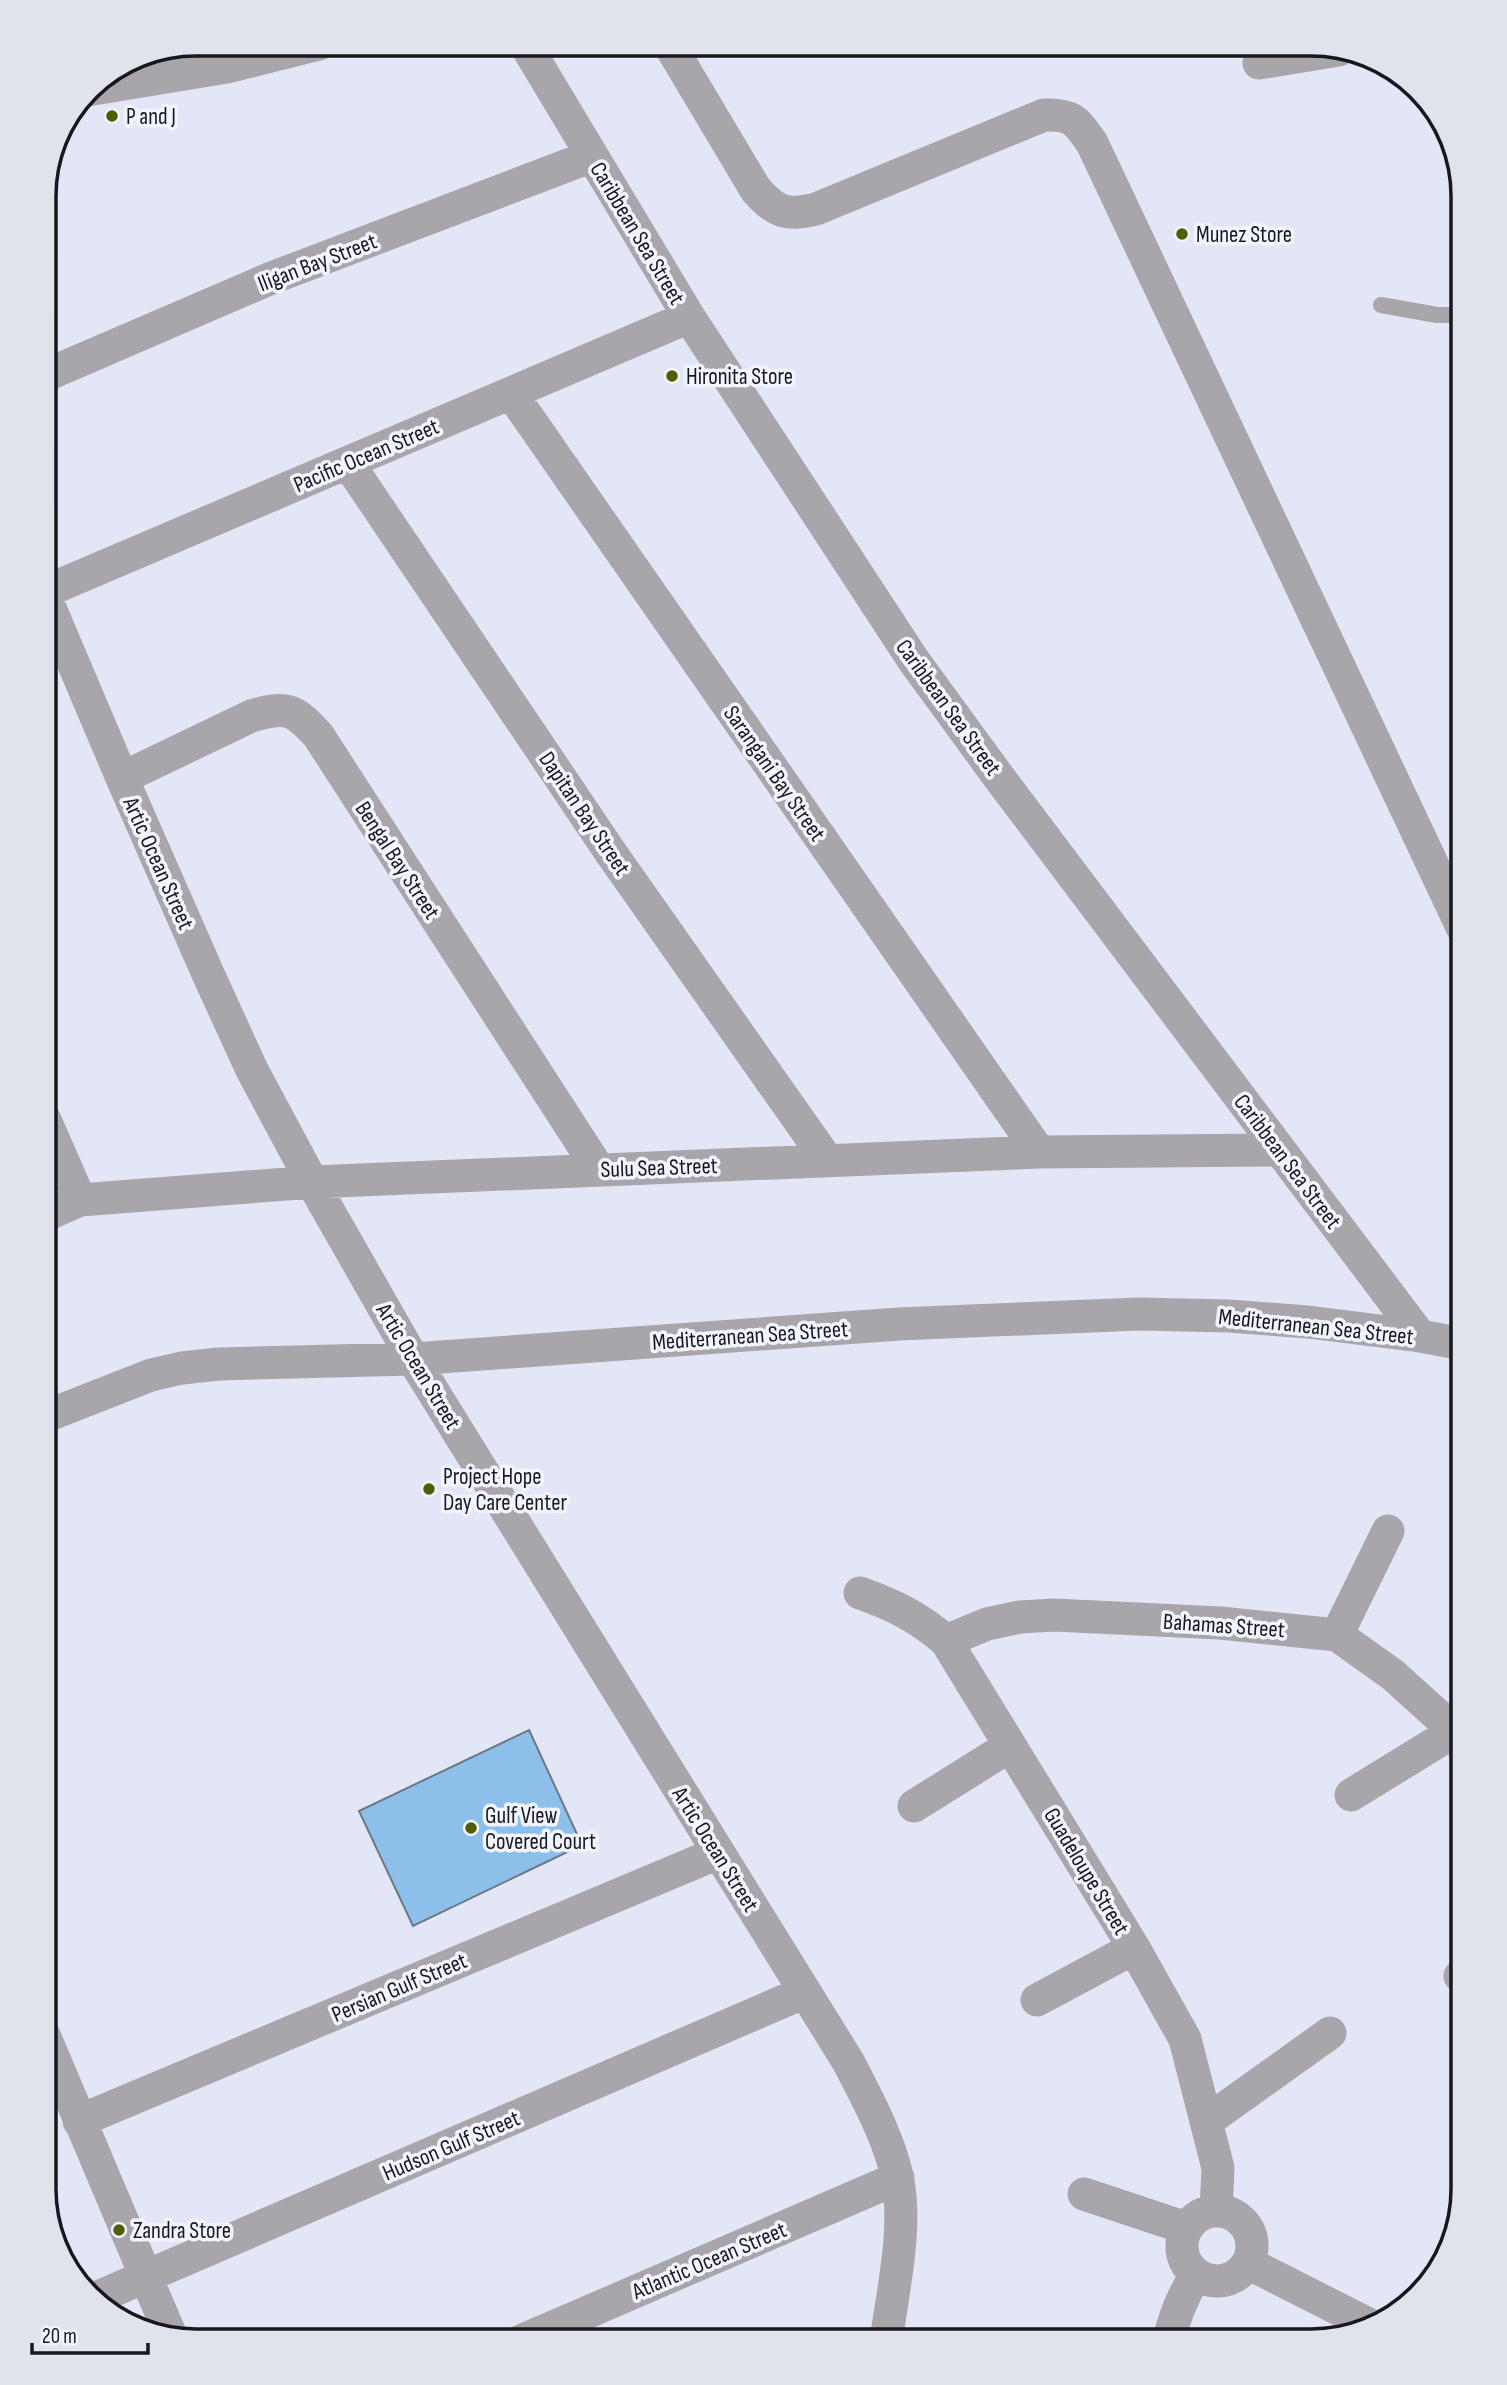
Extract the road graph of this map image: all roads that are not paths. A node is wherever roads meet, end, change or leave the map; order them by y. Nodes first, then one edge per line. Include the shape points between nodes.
1 (271, 56) edge
2 (532, 56) edge
3 (676, 56) edge
4 (1302, 56) edge
5 (1259, 63) dead end
6 (109, 86) edge
7 (592, 156) junction
8 (1381, 305) dead end
9 (1451, 315) edge
10 (688, 317) junction
11 (56, 371) edge
12 (511, 393) junction
13 (348, 463) junction
14 (56, 588) edge
15 (56, 622) edge
16 (121, 778) junction
17 (1451, 904) edge
18 (56, 1145) edge
19 (1279, 1150) junction
20 (1039, 1152) junction
21 (827, 1160) junction
22 (599, 1170) junction
23 (312, 1182) junction
24 (80, 1200) junction
25 (56, 1211) edge
26 (1420, 1336) junction
27 (1451, 1342) edge
28 (414, 1359) junction
29 (56, 1412) edge
30 (1388, 1531) dead end
31 (860, 1593) dead end
32 (1337, 1635) junction
33 (946, 1641) junction
34 (1451, 1727) edge
35 (1451, 1740) edge
36 (1010, 1746) junction
37 (1351, 1795) dead end
38 (914, 1806) dead end
39 (718, 1853) junction
40 (1134, 1948) junction
41 (806, 1992) junction
42 (1037, 2000) dead end
43 (1329, 2033) dead end
44 (56, 2065) edge
45 (1207, 2121) junction
46 (79, 2122) junction
47 (898, 2178) junction
48 (1084, 2194) dead end
49 (1216, 2210) junction
50 (1186, 2228) junction
51 (1248, 2263) junction
52 (1196, 2275) junction
53 (146, 2277) junction
54 (105, 2294) edge
55 (1360, 2320) edge
56 (167, 2326) edge
57 (549, 2329) edge
58 (888, 2329) edge
59 (1171, 2329) edge

1 - 6 street
2 - 7 street, Caribbean Sea Street
3 - 17 street via 756,190 782,212 816,209 1044,115 1063,114 1080,125
4 - 5 street
7 - 10 street, Caribbean Sea Street
7 - 11 street, Iligan Bay Street via 270,279
8 - 9 lane
10 - 12 street, Pacific Ocean Street
10 - 19 street, Caribbean Sea Street via 914,661
12 - 13 street, Pacific Ocean Street
12 - 20 street, Sarangani Bay Street
13 - 14 street, Pacific Ocean Street
13 - 21 street, Dapitan Bay Street via 611,853
15 - 16 street, Artic Ocean Street
16 - 22 street, Bengal Bay Street via 251,716 285,710 300,715 318,735
16 - 23 street, Artic Ocean Street via 252,1070
18 - 24 street
19 - 20 street, Sulu Sea Street
19 - 26 street, Caribbean Sea Street
20 - 21 street, Sulu Sea Street
21 - 22 street, Sulu Sea Street
22 - 23 street, Sulu Sea Street
23 - 24 street, Sulu Sea Street
23 - 28 street, Artic Ocean Street
24 - 25 street, Sulu Sea Street
26 - 27 street, Mediterranean Sea Street
26 - 28 street, Mediterranean Sea Street via 1308,1322 1139,1314 899,1324
28 - 29 street, Mediterranean Sea Street via 182,1368
28 - 39 street, Artic Ocean Street
30 - 32 street
31 - 33 street, Guadeloupe Street via 923,1621
32 - 33 street, Bahamas Street via 1220,1623 1054,1615 987,1624
32 - 34 street, Bahamas Street via 1393,1675
33 - 36 street, Guadeloupe Street
35 - 37 street
36 - 38 street
36 - 40 street, Guadeloupe Street
39 - 41 street, Artic Ocean Street
39 - 46 street, Persian Gulf Street
40 - 42 street
40 - 45 street, Guadeloupe Street via 1185,2039
41 - 47 street, Artic Ocean Street via 855,2074 887,2140
41 - 53 street, Hudson Gulf Street
43 - 45 street
44 - 46 street
45 - 49 street, Guadeloupe Street via 1218,2168
46 - 53 street
47 - 57 street, Atlantic Ocean Street
47 - 58 street, Artic Ocean Street via 899,2241
48 - 50 street
49 - 50 street via 1204,2213
49 - 51 street via 1239,2218 1247,2227 1252,2239
50 - 52 street via 1182,2254
51 - 52 street via 1241,2272 1219,2282
51 - 55 street
52 - 59 street
53 - 54 street, Hudson Gulf Street
53 - 56 street

